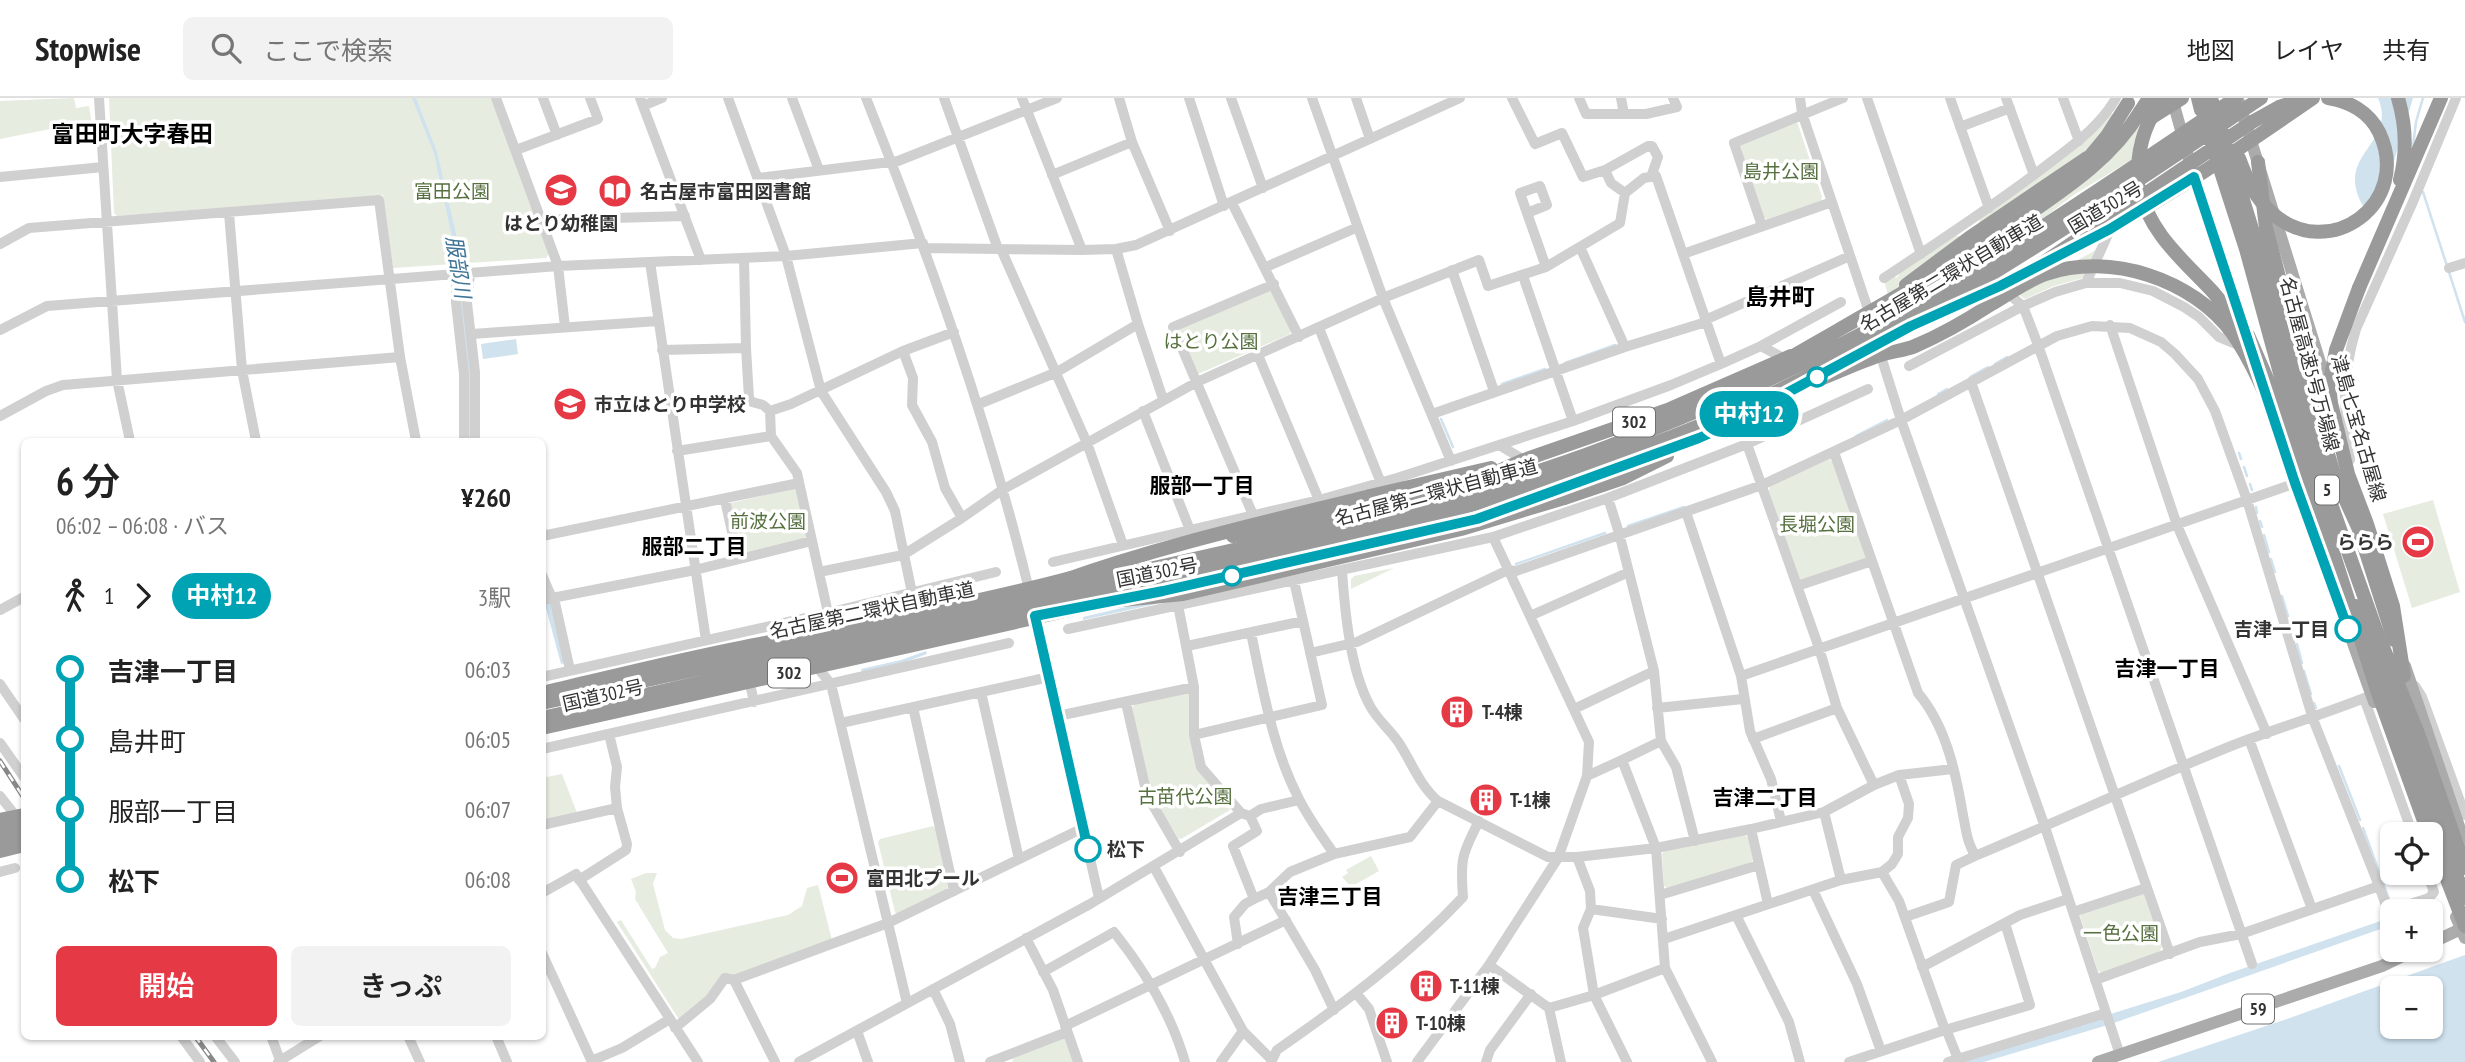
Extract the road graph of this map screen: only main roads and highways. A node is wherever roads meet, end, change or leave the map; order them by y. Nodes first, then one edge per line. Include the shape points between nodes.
1 (2130, 98) edge
2 (2149, 98) edge
3 (2237, 98) edge
4 (2261, 98) edge
5 (2311, 98) edge
6 (2328, 98) edge
7 (2399, 98) edge
8 (2441, 98) edge
9 (2173, 99) edge
10 (2208, 102) edge
11 (2252, 141) junction
12 (2258, 162) junction
13 (2194, 177) junction
14 (2029, 213) junction
15 (2385, 228) junction
16 (2248, 335) junction
17 (1880, 349) junction
18 (1714, 402) junction
19 (1699, 438) junction
20 (2284, 439) junction
21 (1524, 460) junction
22 (1608, 461) junction
23 (1008, 600) junction
24 (1028, 614) junction
25 (2405, 675) junction
26 (546, 689) edge
27 (2372, 696) junction
28 (546, 702) edge
29 (546, 717) edge
30 (546, 727) edge
31 (2419, 736) junction
32 (0, 820) edge
33 (21, 820) edge
34 (21, 820) edge
35 (2422, 822) edge
36 (0, 828) edge
37 (21, 836) edge
38 (0, 841) edge
39 (2465, 844) edge
40 (21, 846) edge
41 (0, 851) edge
42 (2465, 868) edge
43 (2443, 875) edge
44 (2443, 880) edge
45 (2465, 898) edge
46 (2464, 930) edge
47 (2443, 938) edge
48 (2390, 962) edge
49 (2098, 1062) edge

1 - 14 highway, bridge via 2090,157
2 - 14 highway, bridge via 2102,160
3 - 11 main road, 津島七宝名古屋線
3 - 18 highway, 名古屋第二環状自動車道, bridge via 1896,316
4 - 22 highway, 名古屋第二環状自動車道, bridge via 2016,259 1904,326 1787,387
5 - 11 highway, 国道302号 / 302
5 - 17 highway, bridge via 2258,118 1984,301
6 - 10 highway, bridge via 2353,106 2371,121 2385,149 2387,170 2377,200 2364,215 2338,229 2317,232 2286,223 2270,212 2255,193
7 - 15 highway via 2403,158
8 - 15 highway
9 - 13 main road
9 - 20 highway, bridge via 2147,126 2140,148 2143,202 2169,248 2239,325 2262,369
9 - 21 highway, 国道302号 / 302 via 1848,326 1670,409
10 - 27 highway, 名古屋高速5号万場線 / 5, bridge
10 - 31 highway, 名古屋高速5号万場線 / 5, bridge via 2257,245 2322,476
11 - 12 main road, 津島七宝名古屋線
11 - 13 highway, 国道302号 / 302
12 - 25 main road, 津島七宝名古屋線 via 2320,359
12 - 25 highway, bridge via 2266,228 2325,445 2358,527
13 - 16 main road
13 - 17 highway, 国道302号 / 302 via 2110,229
14 - 18 highway, bridge
15 - 25 highway, bridge via 2342,332 2329,385 2341,449 2393,606
16 - 27 main road via 2295,483
16 - 45 highway, bridge via 2313,482
17 - 19 highway, 国道302号 / 302
17 - 20 highway, bridge via 1913,347 2046,274 2085,267 2138,272 2183,290 2221,320 2251,363
17 - 22 highway, bridge via 1690,434
18 - 23 highway, 名古屋第二環状自動車道, bridge via 1593,452 1420,505
19 - 24 highway, 国道302号 / 302 via 1477,519 1163,591
19 - 24 highway, bridge via 1623,478 1461,529 1183,594
20 - 27 highway, bridge
21 - 23 highway, bridge via 1131,556
21 - 26 highway, 国道302号 / 302 via 1475,482 1318,522 1205,540 1028,589
22 - 24 highway, 名古屋第二環状自動車道, bridge via 1425,518
23 - 28 highway, 名古屋第二環状自動車道, bridge
24 - 29 highway, 名古屋第二環状自動車道, bridge
24 - 30 highway, 国道302号 / 302 via 945,638
25 - 31 highway, bridge
25 - 39 main road, 津島七宝名古屋線
27 - 35 highway, 名古屋高速5号万場線 / 5, bridge
31 - 42 highway, 名古屋高速5号万場線 / 5, bridge
32 - 33 highway
34 - 36 highway, bridge
37 - 38 highway
40 - 41 highway
43 - 46 highway, 名古屋高速5号万場線 / 5, bridge
44 - 46 main road
46 - 47 main road
48 - 49 main road, 59

